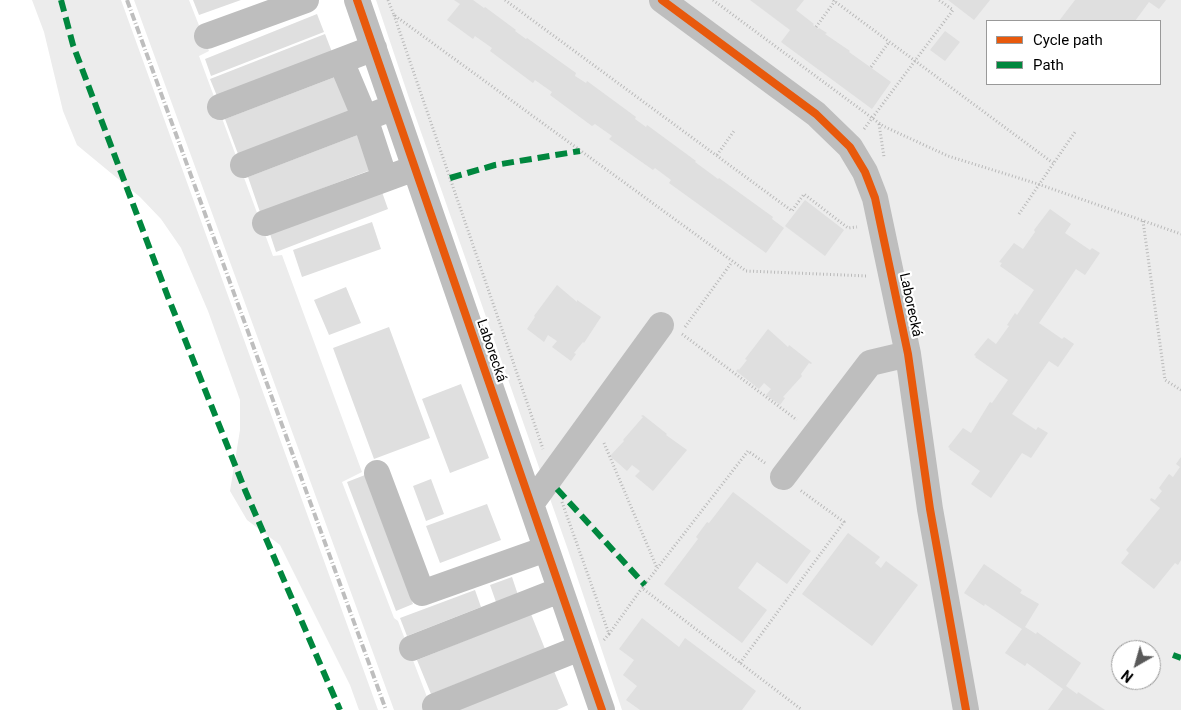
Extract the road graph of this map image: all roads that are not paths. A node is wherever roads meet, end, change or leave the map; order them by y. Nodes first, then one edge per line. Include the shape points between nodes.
1 (306, 0) edge
2 (357, 0) edge
3 (662, 0) edge
4 (207, 36) dead end
5 (374, 48) junction
6 (341, 60) junction
7 (220, 107) dead end
8 (394, 107) junction
9 (365, 118) junction
10 (243, 165) dead end
11 (415, 168) junction
12 (385, 179) junction
13 (265, 223) dead end
14 (661, 325) dead end
15 (908, 354) junction
16 (377, 473) dead end
17 (782, 477) road end
18 (531, 504) junction
19 (546, 549) junction
20 (560, 590) junction
21 (412, 648) dead end
22 (583, 656) junction
23 (435, 706) dead end
24 (597, 709) edge
25 (966, 710) edge

1 - 4 street
2 - 5 street, Laborecká
3 - 15 street, Laborecká via 816,114 850,147 875,198
5 - 6 street
5 - 8 street, Laborecká
6 - 7 street
6 - 9 street
8 - 9 street
8 - 11 street, Laborecká
9 - 10 street
9 - 12 street
11 - 12 street
11 - 18 street, Laborecká
12 - 13 street
14 - 18 street
15 - 17 street via 870,363
15 - 25 street, Laborecká via 930,508
16 - 19 street via 422,593
18 - 19 street, Laborecká
19 - 20 street, Laborecká
20 - 21 street
20 - 22 street, Laborecká
22 - 23 street
22 - 24 street, Laborecká

